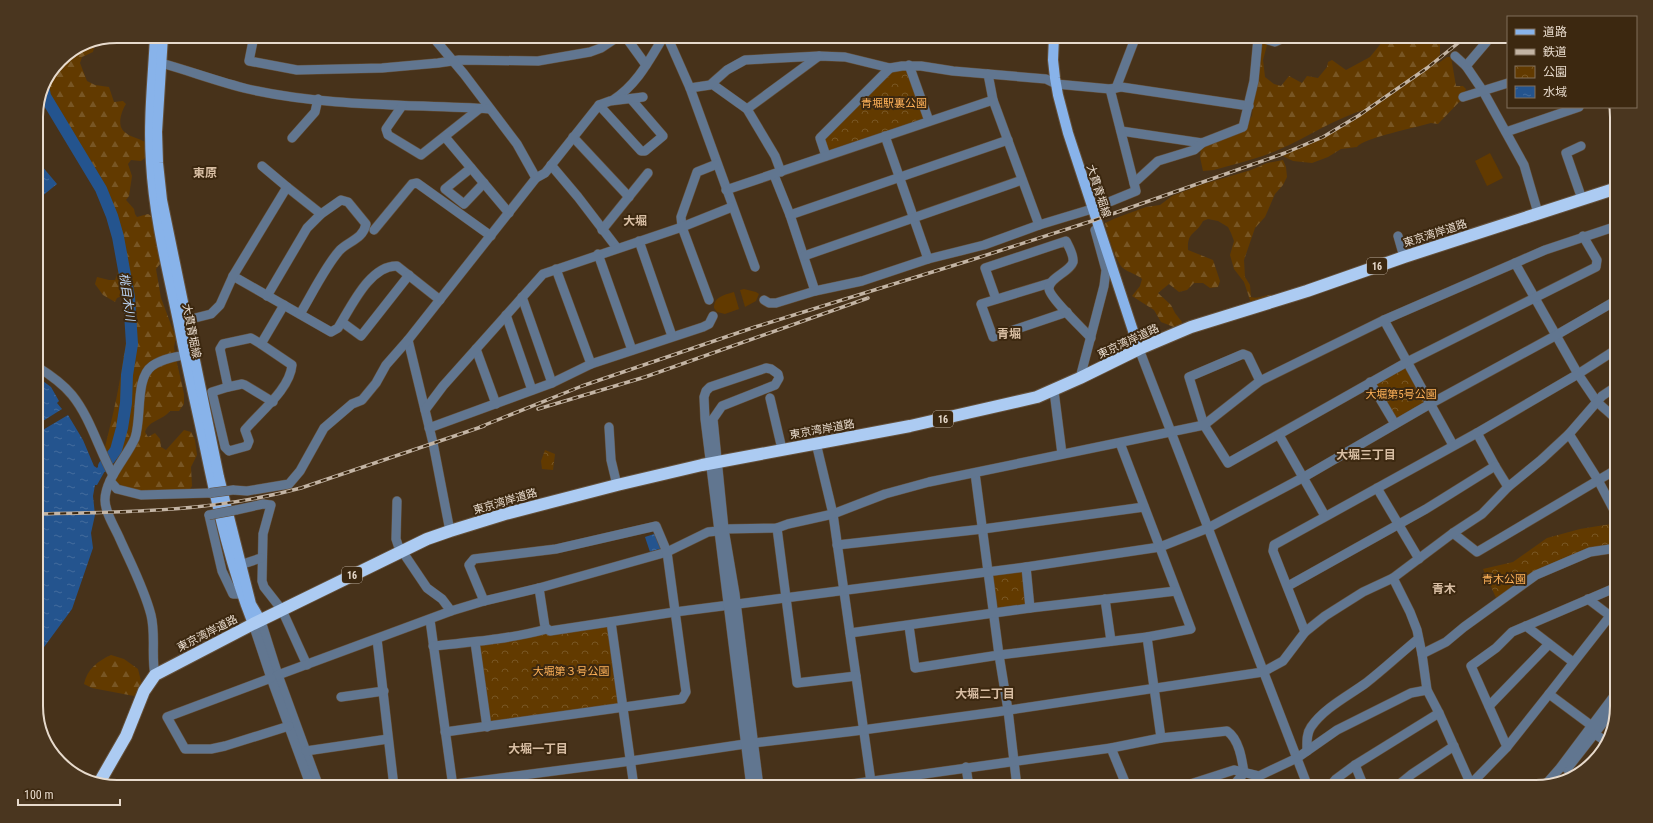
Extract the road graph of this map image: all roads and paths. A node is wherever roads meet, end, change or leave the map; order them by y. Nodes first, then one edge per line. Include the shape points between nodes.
1 (155, 43) edge
2 (162, 43) edge
3 (253, 43) edge
4 (438, 43) edge
5 (608, 43) edge
6 (630, 43) edge
7 (660, 43) edge
8 (670, 43) edge
9 (1054, 43) edge
10 (1133, 43) edge
11 (1255, 43) edge
12 (1485, 43) edge
13 (819, 56) junction
14 (1455, 56) dead end
15 (452, 61) junction
16 (161, 63) junction
17 (646, 65) junction
18 (909, 65) junction
19 (1466, 66) junction
20 (890, 68) junction
21 (988, 74) junction
22 (1507, 83) edge
23 (712, 84) junction
24 (1056, 84) junction
25 (690, 88) junction
26 (1113, 88) junction
27 (1483, 91) junction
28 (643, 97) dead end
29 (1463, 97) dead end
30 (318, 99) junction
31 (631, 99) junction
32 (993, 100) junction
33 (610, 101) junction
34 (599, 105) junction
35 (402, 106) junction
36 (1249, 106) junction
37 (1576, 108) edge
38 (479, 109) junction
39 (490, 109) junction
40 (747, 109) junction
41 (929, 121) junction
42 (1121, 131) junction
43 (1506, 132) junction
44 (885, 136) junction
45 (445, 137) junction
46 (573, 137) junction
47 (292, 138) dead end
48 (1008, 140) junction
49 (1202, 143) junction
50 (1581, 146) dead end
51 (826, 156) junction
52 (717, 164) junction
53 (551, 165) junction
54 (262, 166) dead end
55 (471, 168) junction
56 (648, 174) dead end
57 (777, 174) junction
58 (899, 176) junction
59 (536, 178) junction
60 (1022, 180) junction
61 (1134, 182) junction
62 (484, 183) junction
63 (287, 187) junction
64 (726, 190) junction
65 (1610, 190) edge
66 (629, 197) junction
67 (1582, 199) junction
68 (732, 207) junction
69 (1092, 209) junction
70 (509, 213) junction
71 (1538, 213) junction
72 (321, 214) junction
73 (790, 215) junction
74 (913, 217) junction
75 (1095, 220) junction
76 (1039, 225) junction
77 (682, 227) junction
78 (1610, 228) edge
79 (374, 230) dead end
80 (602, 230) junction
81 (491, 236) junction
82 (1398, 236) dead end
83 (1583, 236) junction
84 (638, 242) junction
85 (617, 248) junction
86 (598, 254) junction
87 (804, 256) junction
88 (1404, 257) junction
89 (928, 259) junction
90 (1515, 263) junction
91 (754, 267) dead end
92 (556, 269) junction
93 (409, 275) junction
94 (233, 276) junction
95 (1050, 283) junction
96 (815, 291) junction
97 (267, 296) junction
98 (522, 297) junction
99 (1535, 297) junction
100 (996, 299) junction
101 (440, 300) junction
102 (709, 300) dead end
103 (764, 300) dead end
104 (1610, 304) edge
105 (284, 305) junction
106 (1066, 312) junction
107 (300, 314) junction
108 (506, 315) junction
109 (713, 316) dead end
110 (187, 320) junction
111 (1384, 320) junction
112 (342, 322) junction
113 (1556, 335) junction
114 (672, 336) junction
115 (1092, 338) junction
116 (408, 340) junction
117 (261, 344) junction
118 (476, 349) junction
119 (1138, 349) junction
120 (632, 350) junction
121 (1610, 353) edge
122 (189, 355) junction
123 (1407, 362) junction
124 (590, 364) junction
125 (43, 370) edge
126 (1578, 374) junction
127 (1080, 378) junction
128 (1260, 381) junction
129 (1370, 382) junction
130 (552, 383) junction
131 (228, 387) junction
132 (532, 390) junction
133 (1054, 391) junction
134 (1610, 391) edge
135 (770, 398) dead end
136 (273, 402) junction
137 (1597, 402) junction
138 (496, 404) junction
139 (1430, 404) junction
140 (425, 410) junction
141 (1610, 413) edge
142 (1395, 424) junction
143 (1204, 425) junction
144 (608, 427) dead end
145 (429, 428) junction
146 (1171, 433) junction
147 (1478, 433) junction
148 (1568, 434) junction
149 (1279, 435) junction
150 (816, 443) junction
151 (1120, 443) junction
152 (1453, 445) junction
153 (782, 449) junction
154 (1062, 454) junction
155 (714, 462) junction
156 (1495, 466) junction
157 (975, 473) junction
158 (1610, 473) edge
159 (1304, 477) junction
160 (111, 478) junction
161 (1598, 480) junction
162 (617, 485) junction
163 (1508, 487) junction
164 (1377, 488) junction
165 (397, 501) dead end
166 (1610, 503) edge
167 (1144, 506) junction
168 (833, 514) junction
169 (1325, 516) junction
170 (1399, 525) junction
171 (777, 528) junction
172 (1208, 528) junction
173 (983, 529) junction
174 (450, 530) junction
175 (721, 530) junction
176 (1453, 533) junction
177 (837, 545) junction
178 (1160, 547) junction
179 (1610, 549) edge
180 (402, 550) junction
181 (667, 552) junction
182 (262, 558) junction
183 (1419, 559) junction
184 (240, 565) junction
185 (1026, 567) junction
186 (988, 571) junction
187 (1393, 578) junction
188 (1288, 586) junction
189 (539, 588) junction
190 (843, 590) junction
191 (1610, 590) edge
192 (1176, 591) junction
193 (242, 594) junction
194 (786, 597) junction
195 (1105, 599) junction
196 (1588, 599) junction
197 (484, 601) junction
198 (732, 605) junction
199 (1030, 608) junction
200 (282, 610) junction
201 (451, 611) junction
202 (675, 612) junction
203 (993, 614) junction
204 (1610, 617) edge
205 (430, 620) junction
206 (257, 622) junction
207 (611, 622) junction
208 (1610, 622) edge
209 (909, 626) junction
210 (1526, 626) junction
211 (547, 629) junction
212 (1305, 632) junction
213 (850, 633) junction
214 (1147, 637) junction
215 (1418, 638) junction
216 (377, 639) junction
217 (1111, 641) junction
218 (475, 642) junction
219 (1549, 644) junction
220 (433, 646) junction
221 (1422, 654) junction
222 (999, 655) junction
223 (1573, 662) junction
224 (307, 665) junction
225 (1263, 672) junction
226 (155, 675) junction
227 (856, 676) junction
228 (274, 677) junction
229 (1154, 688) junction
230 (1427, 690) junction
231 (384, 691) junction
232 (1549, 694) junction
233 (341, 697) dead end
234 (1610, 703) edge
235 (1489, 706) junction
236 (624, 707) junction
237 (1008, 710) junction
238 (1439, 713) junction
239 (1609, 713) edge
240 (288, 726) junction
241 (487, 726) junction
242 (864, 730) junction
243 (1593, 730) junction
244 (445, 732) junction
245 (1161, 738) junction
246 (1602, 738) edge
247 (388, 739) junction
248 (749, 744) junction
249 (1454, 746) junction
250 (1507, 747) junction
251 (1111, 748) junction
252 (306, 751) junction
253 (1307, 751) junction
254 (1297, 758) junction
255 (1014, 760) junction
256 (631, 761) junction
257 (1355, 765) junction
258 (966, 767) junction
259 (1244, 773) junction
260 (1561, 775) edge
261 (102, 778) edge
262 (1551, 778) edge
263 (308, 780) edge
264 (316, 780) edge
265 (393, 780) edge
266 (452, 780) edge
267 (490, 780) edge
268 (633, 780) edge
269 (751, 780) edge
270 (757, 780) edge
271 (871, 780) edge
272 (884, 780) edge
273 (968, 780) edge
274 (1016, 780) edge
275 (1124, 780) edge
276 (1203, 780) edge
277 (1238, 780) edge
278 (1305, 780) edge
279 (1334, 780) edge
280 (1361, 780) edge
281 (1405, 780) edge
282 (1468, 780) edge
283 (1476, 780) edge

1 - 122 main road, 大貫青堀線 via 150,131 154,200
2 - 16 main road, 大貫青堀線
3 - 15 street via 249,61 297,70 382,68
4 - 15 street
5 - 15 street via 590,52 538,61
6 - 17 street
7 - 17 street
8 - 25 street
9 - 24 main road, 大貫青堀線
10 - 26 street
11 - 36 street
12 - 19 street
13 - 20 street via 845,57
13 - 23 street via 745,60 727,70
13 - 40 street
14 - 19 street
15 - 39 street
16 - 30 street via 248,89
16 - 110 main road, 大貫青堀線 via 158,163 162,200
17 - 33 street via 632,85
18 - 20 street
18 - 21 street
18 - 41 street
19 - 27 street
20 - 51 street via 820,138
21 - 24 street via 1046,79
21 - 32 street
22 - 27 street
23 - 25 street
23 - 40 street
24 - 26 street
24 - 69 main road, 大貫青堀線 via 1068,133
25 - 52 street
26 - 36 street via 1121,87
26 - 42 street
27 - 29 street
27 - 43 street
28 - 31 street
30 - 35 street
30 - 47 street via 315,112
31 - 33 street
31 - 34 street via 663,136 645,151 641,151
32 - 41 street
32 - 48 street
33 - 34 street
34 - 46 street
35 - 38 street
35 - 45 street via 386,129 388,135 421,155
36 - 49 street via 1243,127
37 - 43 street
38 - 39 street
38 - 45 street
39 - 59 street via 517,144
40 - 57 street via 775,156
41 - 44 street
42 - 49 street
42 - 61 street
43 - 71 street via 1524,165
44 - 51 street
44 - 58 street
45 - 55 street
46 - 53 street
46 - 66 street
48 - 58 street
48 - 60 street
49 - 61 street via 1194,150 1158,161
50 - 67 street via 1566,152
51 - 57 street
52 - 64 street
52 - 77 street via 697,172 681,217
53 - 59 street via 545,173
53 - 80 street
54 - 63 street
55 - 62 street
55 - 62 street via 446,189 464,204
56 - 66 street
57 - 64 street
57 - 73 street
58 - 73 street
58 - 74 street
59 - 70 street
60 - 74 street
60 - 76 street
61 - 69 street via 1136,191
62 - 70 street
63 - 72 street
63 - 94 street
64 - 68 street
65 - 67 highway, 東京湾岸道路 / 16
66 - 80 street
67 - 71 highway, 東京湾岸道路 / 16
68 - 77 street
68 - 91 street
69 - 75 main road, 大貫青堀線
69 - 76 street
70 - 81 street
71 - 88 highway, 東京湾岸道路 / 16
72 - 97 street via 307,228
72 - 107 street via 341,200 348,202 366,224 365,230 334,258
73 - 87 street
74 - 87 street
74 - 89 street
75 - 115 street via 1094,225 1106,270
75 - 119 main road, 大貫青堀線
76 - 89 street via 984,245
77 - 84 street
77 - 102 street
78 - 83 street
79 - 81 street via 412,184 417,183
80 - 85 street
81 - 101 street
82 - 88 street
83 - 90 street
83 - 99 street via 1597,260 1596,267
84 - 85 street
84 - 114 street
85 - 86 street
86 - 92 street
86 - 120 street
87 - 96 street
88 - 119 highway, 東京湾岸道路 / 16 via 1307,291 1191,327
89 - 96 street via 862,280
90 - 99 street
90 - 111 street
92 - 98 street via 543,274
92 - 124 street
93 - 101 street
93 - 112 street via 397,266 390,266 376,273 363,287
93 - 112 street via 361,336
94 - 97 street
94 - 110 street via 220,306 211,314
95 - 100 street
95 - 100 street via 1073,262 1066,241 985,268
95 - 106 street via 1050,293
96 - 103 street via 776,303
97 - 105 street
98 - 108 street
98 - 130 street
99 - 113 street
99 - 123 street
100 - 106 street via 981,304 993,337
101 - 116 street
104 - 113 street
105 - 107 street
105 - 117 street
106 - 115 street
107 - 112 street via 332,332
108 - 118 street
108 - 132 street
109 - 114 street via 710,324
110 - 122 main road, 大貫青堀線
111 - 123 street
111 - 128 street
113 - 126 street
113 - 139 street
114 - 120 street
115 - 127 street
116 - 140 street
116 - 160 street, bridge via 386,365 362,400 352,404 324,428 300,471 289,484 247,491 141,495 117,490
117 - 131 street via 251,338 223,344 220,349
117 - 136 street via 292,365 292,372
118 - 138 street
118 - 140 street
119 - 127 highway, 東京湾岸道路 / 16
119 - 146 street
120 - 124 street
121 - 126 street
122 - 160 street via 151,366 141,382 135,438
122 - 184 main road, 大貫青堀線
122 - 193 main road, 大貫青堀線 via 227,547
123 - 129 street
123 - 139 street
124 - 130 street
125 - 160 street via 72,395 81,408
126 - 137 street
126 - 147 street
127 - 133 highway, 東京湾岸道路 / 16
128 - 143 street
128 - 143 street via 1248,356 1243,354 1190,377
129 - 142 street
129 - 149 street
130 - 132 street
131 - 136 street via 245,385
131 - 136 street via 212,392 225,447 229,451 247,446 249,441 246,430
132 - 138 street
133 - 150 highway, 東京湾岸道路 / 16 via 1013,404
133 - 154 street
134 - 137 street
135 - 153 street
137 - 141 street
137 - 148 street
138 - 145 street
139 - 142 street
139 - 152 street
140 - 145 street
142 - 159 street
143 - 146 street
143 - 149 street via 1228,463
144 - 162 street via 611,460
145 - 174 street
146 - 151 street
146 - 172 street
147 - 152 street
147 - 156 street
148 - 161 street
148 - 163 street
149 - 159 street
150 - 153 highway, 東京湾岸道路 / 16
150 - 168 street
151 - 154 street
151 - 167 street
152 - 164 street
153 - 155 highway, 東京湾岸道路 / 16
154 - 157 street
155 - 155 street via 705,419 706,391 710,387 762,370 776,371 779,378 775,385 718,409 713,419
155 - 162 highway, 東京湾岸道路 / 16
155 - 175 street
156 - 163 street
156 - 170 street
157 - 168 street via 885,494
157 - 173 street
158 - 161 street
159 - 169 street
159 - 172 street
160 - 226 street via 105,500 108,513 134,570 151,616
161 - 166 street
161 - 176 street via 1477,552
162 - 174 highway, 東京湾岸道路 / 16
163 - 176 street via 1482,514
164 - 169 street
164 - 170 street
165 - 180 street via 396,539
167 - 173 street
167 - 178 street
168 - 171 street
168 - 177 street
169 - 188 street via 1274,545 1273,551
170 - 183 street
170 - 188 street
171 - 175 street
171 - 194 street
172 - 178 street
172 - 225 street
173 - 177 street
173 - 186 street
174 - 180 highway, 東京湾岸道路 / 16
175 - 181 street via 708,532
175 - 198 street
176 - 183 street
177 - 190 street
178 - 185 street
178 - 192 street
179 - 221 street via 1590,552 1536,575 1446,642
180 - 200 highway, 東京湾岸道路 / 16
180 - 201 street via 427,588
181 - 189 street
181 - 197 street via 656,526 556,549 474,559 469,565
181 - 202 street
182 - 184 street
182 - 193 street, bridge via 263,534 272,505 263,504 209,515 222,571 233,594
182 - 200 street via 264,587
183 - 187 street
184 - 206 main road, 大貫青堀線
185 - 186 street
185 - 199 street
186 - 190 street
186 - 203 street
187 - 212 street via 1342,604
187 - 215 street via 1410,612
188 - 212 street
189 - 197 street
189 - 211 street
190 - 194 street
190 - 213 street
191 - 196 street
192 - 195 street
192 - 214 street via 1191,629
193 - 206 main road, 大貫青堀線
194 - 198 street
194 - 227 street via 797,683
195 - 199 street
195 - 217 street
196 - 204 street
196 - 210 street
197 - 201 street
198 - 202 street
198 - 248 street
199 - 203 street
200 - 206 highway, 東京湾岸道路 / 16
200 - 224 street
201 - 205 street
202 - 207 street
202 - 236 street via 686,692 682,699
203 - 209 street
203 - 222 street
205 - 216 street
205 - 220 street
206 - 226 highway, 東京湾岸道路 / 16
206 - 228 street
207 - 211 street via 550,631
207 - 236 street
208 - 223 street
209 - 213 street
209 - 222 street via 915,668
210 - 219 street
210 - 235 street via 1512,632 1496,648 1471,666
211 - 218 street
212 - 225 street via 1284,660
213 - 227 street
214 - 217 street
214 - 229 street
215 - 221 street
215 - 253 street via 1367,682 1319,718 1310,728
216 - 224 street
216 - 231 street
217 - 222 street
218 - 220 street
218 - 241 street
219 - 223 street
219 - 235 street
220 - 244 street
221 - 230 street
222 - 237 street
223 - 232 street
224 - 228 street
225 - 229 street
225 - 254 street
226 - 261 highway, 東京湾岸道路 / 16 via 144,691 126,736
227 - 242 street
228 - 240 street
228 - 240 street via 167,717 185,749 225,746
228 - 252 street
229 - 237 street
229 - 245 street
230 - 238 street
230 - 253 street via 1411,694 1337,730
231 - 233 street
231 - 247 street
232 - 243 street
232 - 250 street
234 - 243 street
235 - 250 street
236 - 241 street
236 - 256 street
237 - 242 street
237 - 255 street
238 - 249 street
238 - 257 street
239 - 243 street
240 - 263 street
241 - 244 street
242 - 248 street
242 - 271 street
243 - 246 street
243 - 260 street
243 - 262 street
244 - 266 street
245 - 251 street
245 - 259 street via 1227,731 1233,735
247 - 252 street
247 - 265 street
248 - 256 street
248 - 269 street
248 - 270 street
249 - 281 street
249 - 282 street
250 - 283 street
251 - 255 street
251 - 275 street
252 - 264 street
253 - 254 street
254 - 259 street via 1259,776
254 - 278 street
255 - 258 street
255 - 274 street
256 - 267 street
256 - 268 street
257 - 279 street
257 - 280 street
258 - 272 street
258 - 273 street
259 - 276 street via 1234,770
259 - 277 street

